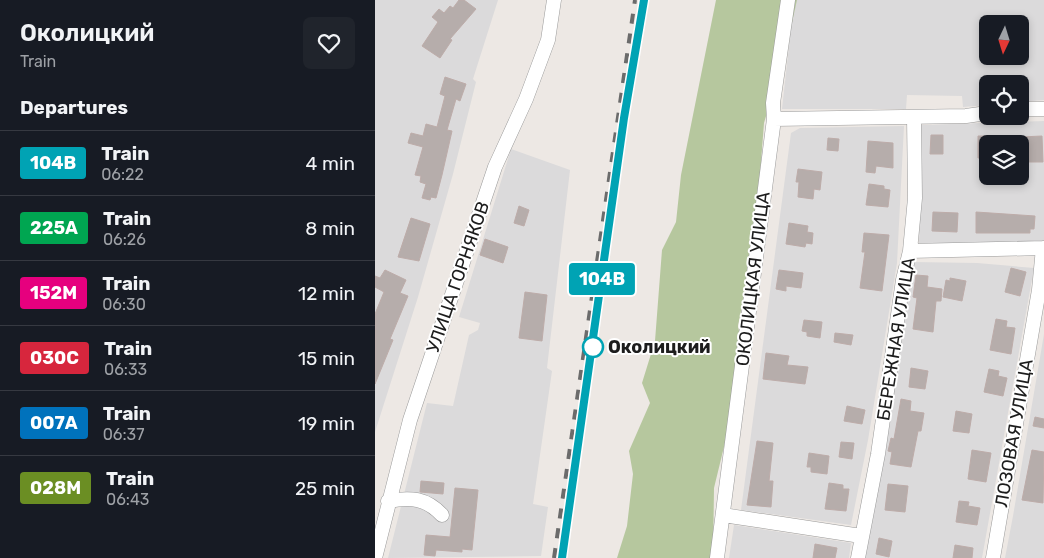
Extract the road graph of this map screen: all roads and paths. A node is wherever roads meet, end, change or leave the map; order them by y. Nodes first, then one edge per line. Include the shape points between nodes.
1 (554, 0) edge
2 (788, 0) edge
3 (1044, 108) edge
4 (1029, 109) edge
5 (979, 113) edge
6 (914, 117) junction
7 (774, 119) junction
8 (1044, 248) edge
9 (911, 251) junction
10 (388, 500) junction
11 (442, 515) dead end
12 (723, 515) junction
13 (861, 536) junction
14 (375, 558) edge
15 (717, 558) edge
16 (858, 558) edge
17 (993, 558) edge

1 - 10 street, УЛИЦА ГОРНЯКОВ via 548,40 492,176 410,420
2 - 7 street, ОКОЛИЦКАЯ УЛИЦА via 773,103
3 - 4 street
5 - 6 street
6 - 7 street
6 - 9 street, БЕРЕЖНАЯ УЛИЦА via 915,198
7 - 12 street, ОКОЛИЦКАЯ УЛИЦА
8 - 9 street
8 - 17 street, ЛОЗОВАЯ УЛИЦА
9 - 13 street, БЕРЕЖНАЯ УЛИЦА via 903,280 877,454
10 - 11 street via 407,498 431,504
10 - 14 street, УЛИЦА ГОРНЯКОВ
12 - 13 street
12 - 15 street, ОКОЛИЦКАЯ УЛИЦА
13 - 16 street, БЕРЕЖНАЯ УЛИЦА

